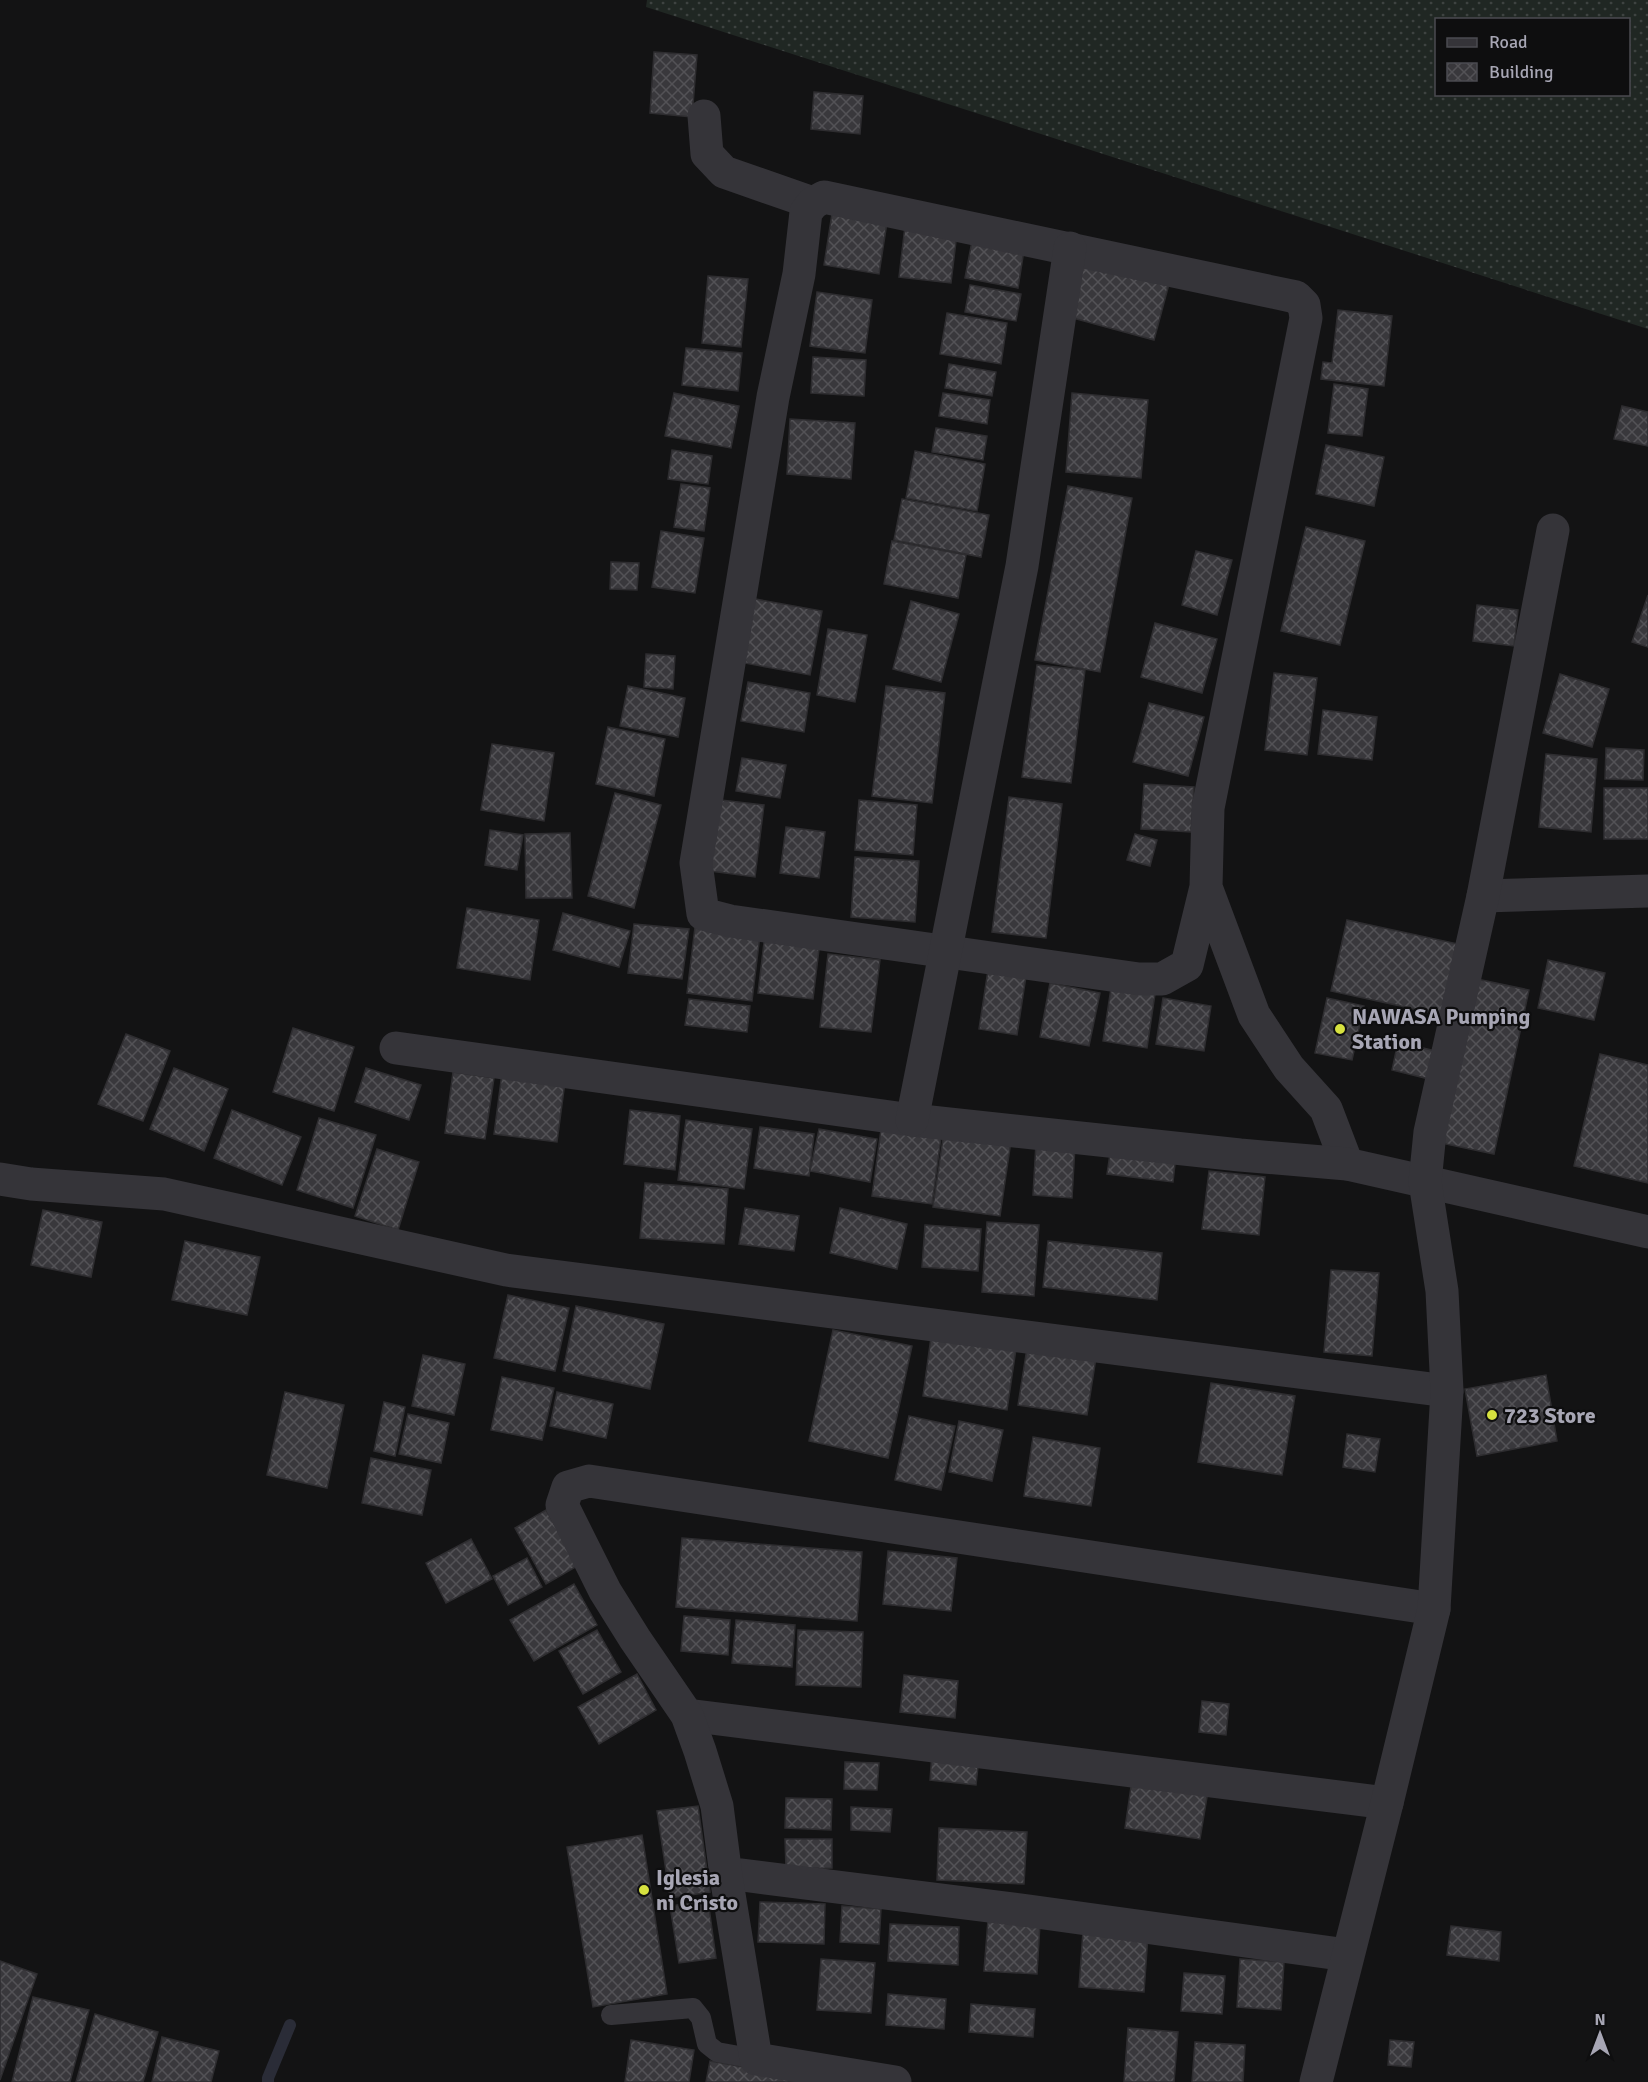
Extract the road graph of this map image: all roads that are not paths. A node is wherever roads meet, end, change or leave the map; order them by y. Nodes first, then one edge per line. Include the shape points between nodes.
1 (704, 116) dead end
2 (813, 203) junction
3 (1070, 248) junction
4 (1553, 530) dead end
5 (1206, 887) junction
6 (1648, 891) edge
7 (1483, 896) junction
8 (946, 951) junction
9 (396, 1048) dead end
10 (912, 1120) junction
11 (1347, 1164) junction
12 (0, 1179) edge
13 (1425, 1182) junction
14 (1648, 1232) edge
15 (1447, 1391) junction
16 (1434, 1609) junction
17 (687, 1715) junction
18 (1387, 1803) junction
19 (726, 1876) junction
20 (1347, 1955) junction
21 (611, 2015) dead end
22 (756, 2059) junction
23 (896, 2082) edge
24 (1316, 2082) edge

1 - 2 street via 707,154 724,172
2 - 3 street via 824,197
2 - 8 street via 806,212 799,274 773,397 696,863 703,914
3 - 5 street via 1296,297 1304,305 1306,318 1208,808
3 - 8 street via 1022,566
4 - 7 street
5 - 8 street via 1187,965 1162,980
5 - 11 street via 1254,1015 1288,1068 1326,1109
6 - 7 street
7 - 13 street via 1430,1132
8 - 10 street
9 - 10 street
10 - 11 street
11 - 13 street
12 - 15 street via 164,1194 506,1270
13 - 14 street
13 - 15 street via 1442,1292
15 - 16 street
16 - 17 street via 589,1481 568,1487 562,1505 605,1591
16 - 18 street
17 - 18 street
17 - 19 street via 717,1806
18 - 20 street
19 - 20 street via 776,1879
19 - 22 street
20 - 24 street
21 - 22 lane via 693,2008 701,2018 707,2044 717,2052
22 - 23 street

